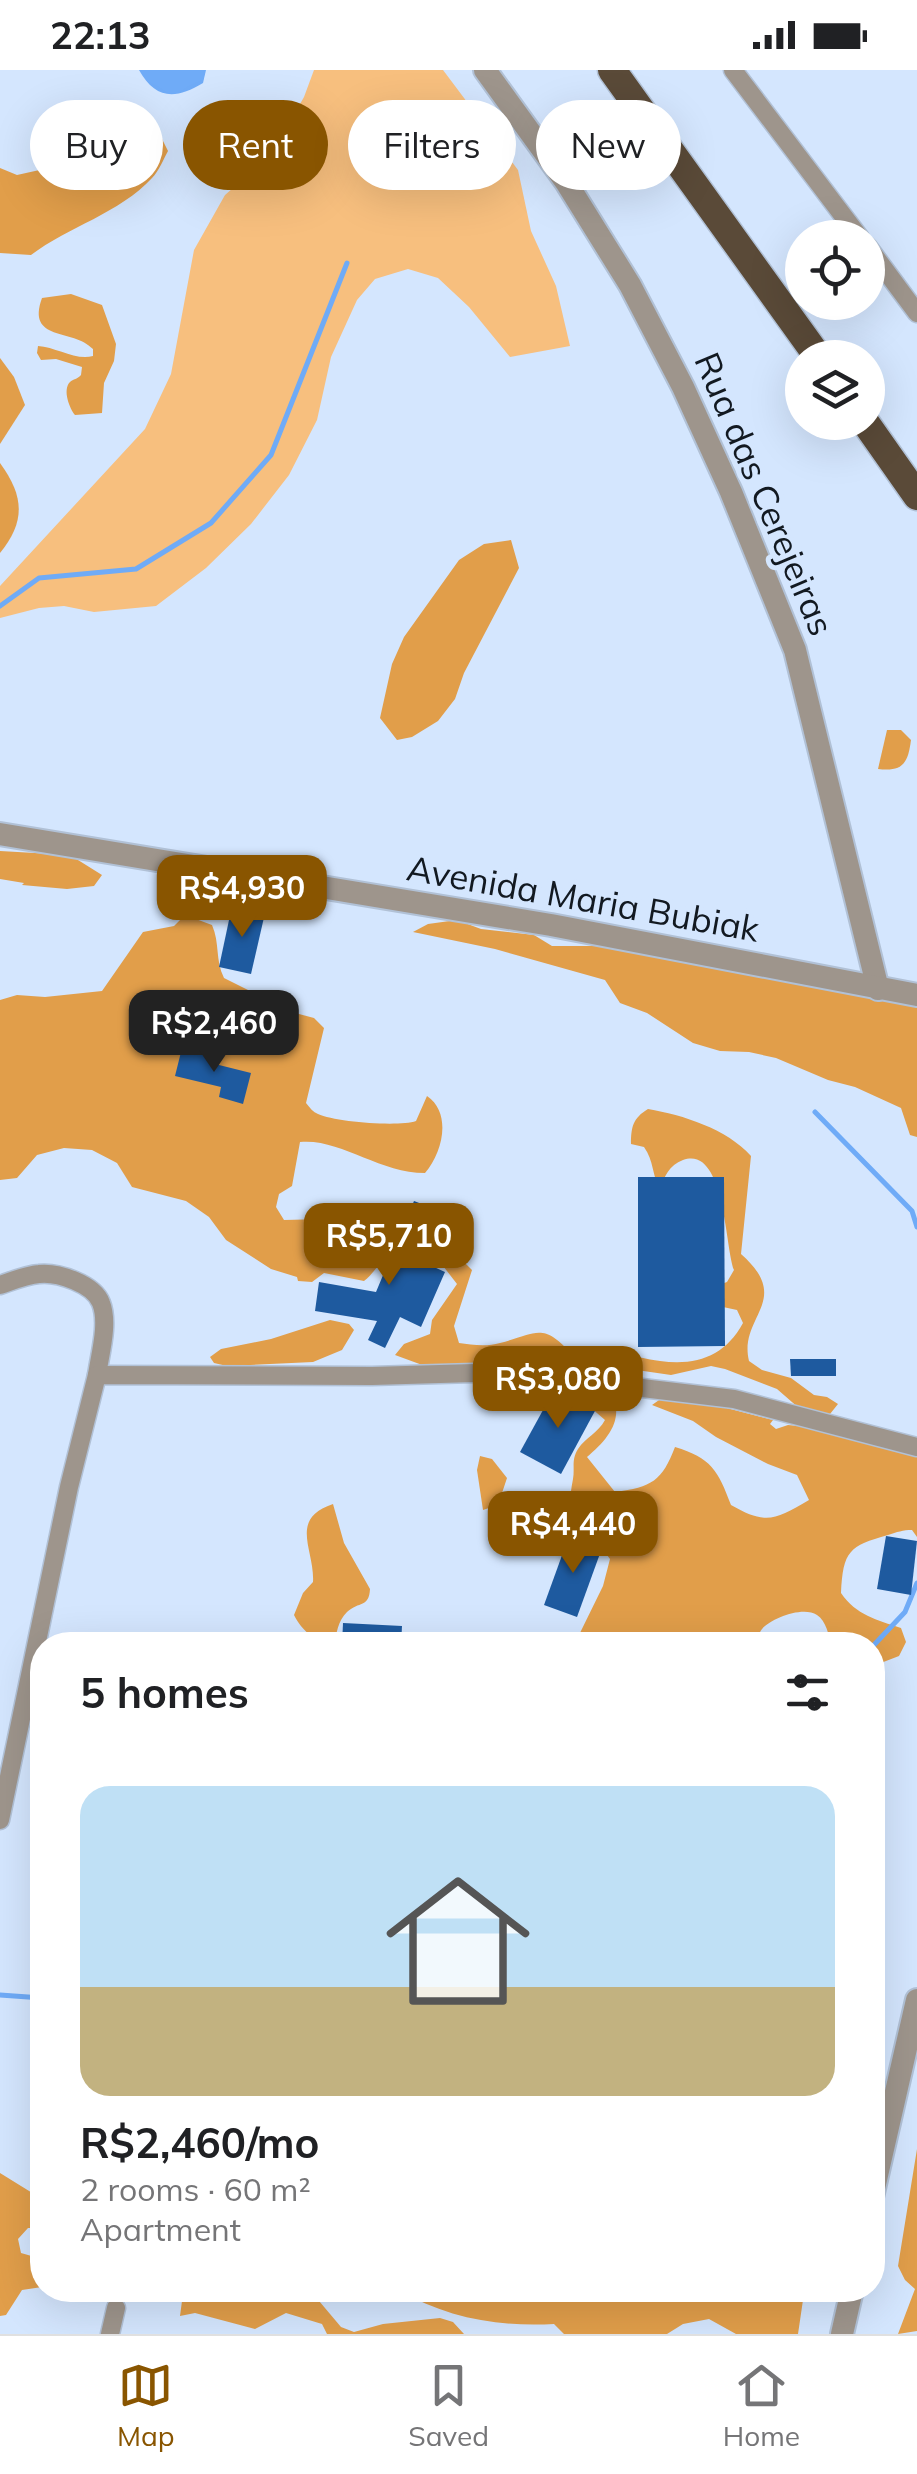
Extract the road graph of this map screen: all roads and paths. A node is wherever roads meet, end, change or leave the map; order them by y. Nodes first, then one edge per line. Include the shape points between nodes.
1 (485, 70) edge
2 (612, 70) edge
3 (733, 70) edge
4 (846, 220) edge
5 (885, 270) edge
6 (917, 313) edge
7 (806, 340) edge
8 (878, 440) edge
9 (917, 496) edge
10 (0, 834) edge
11 (878, 989) junction
12 (917, 994) edge
13 (0, 1284) edge
14 (97, 1374) junction
15 (917, 1446) edge
16 (39, 1632) edge
17 (30, 1675) edge
18 (0, 1820) edge
19 (917, 2000) edge
20 (885, 2140) edge
21 (849, 2302) edge
22 (116, 2308) dead end
23 (110, 2334) edge
24 (842, 2334) edge

1 - 11 street, Rua das Cerejeiras via 630,285 730,492 795,650
2 - 7 highway
3 - 4 street
5 - 6 street
8 - 9 highway
10 - 11 street, Avenida Maria Bubiak via 552,925
11 - 12 street, Avenida Maria Bubiak
13 - 14 street via 41,1273 94,1291 104,1315
14 - 15 street via 508,1372 734,1399
14 - 16 street
17 - 18 street
19 - 20 street
21 - 24 street
22 - 23 street

